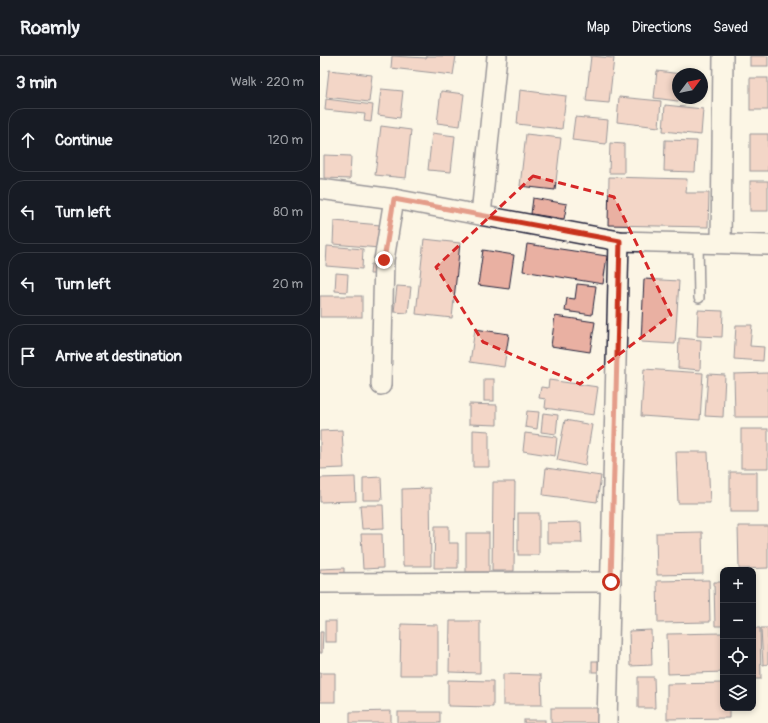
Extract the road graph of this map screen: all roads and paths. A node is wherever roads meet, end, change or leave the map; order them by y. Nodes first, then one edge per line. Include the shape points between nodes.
1 (497, 56) edge
2 (723, 56) edge
3 (320, 188) edge
4 (394, 199) junction
5 (481, 215) junction
6 (620, 241) junction
7 (698, 242) junction
8 (721, 243) junction
9 (768, 245) edge
10 (700, 298) dead end
11 (381, 385) dead end
12 (611, 582) junction
13 (320, 583) edge
14 (607, 723) edge

1 - 5 street
2 - 8 street
3 - 4 street
4 - 5 street
4 - 11 street via 384,260
5 - 6 street
6 - 7 street
6 - 12 street
7 - 8 street
7 - 10 lane
8 - 9 street
12 - 13 street
12 - 14 street

